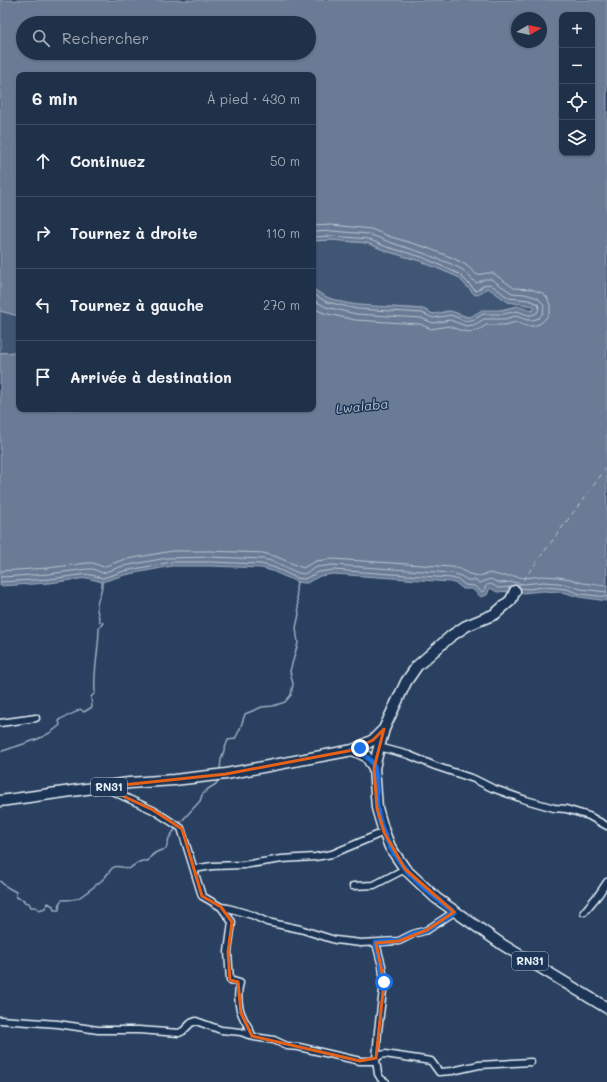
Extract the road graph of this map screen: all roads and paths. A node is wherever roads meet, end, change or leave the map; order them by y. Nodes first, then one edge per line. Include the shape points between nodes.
1 (515, 591) dead end
2 (36, 718) dead end
3 (0, 722) edge
4 (384, 729) junction
5 (378, 747) junction
6 (353, 750) junction
7 (374, 768) junction
8 (104, 787) junction
9 (0, 801) edge
10 (607, 826) edge
11 (384, 832) junction
12 (194, 869) junction
13 (405, 869) junction
14 (607, 882) edge
15 (353, 886) dead end
16 (222, 907) junction
17 (454, 912) junction
18 (584, 912) dead end
19 (376, 943) junction
20 (607, 1008) edge
21 (0, 1020) edge
22 (252, 1036) junction
23 (376, 1058) junction
24 (531, 1062) dead end
25 (386, 1082) edge

1 - 4 main road via 511,600 495,614 466,626 451,636 417,666 406,682
2 - 3 street
4 - 5 main road
4 - 6 main road via 373,740
5 - 7 main road
5 - 10 street via 409,755 526,800 589,816
6 - 7 main road via 366,756
6 - 8 main road, RN31 via 221,775
7 - 11 main road, RN31 via 377,808
8 - 9 main road, RN31
8 - 12 street via 153,810 180,828
11 - 12 street via 332,854
11 - 13 main road, RN31 via 390,847
12 - 16 street via 202,896
13 - 15 street via 374,885
13 - 17 main road, RN31
14 - 18 street
16 - 19 street via 335,940
16 - 22 street via 232,922 228,952 230,980 240,983 238,989 241,1013
17 - 19 street via 427,930 399,941
17 - 20 main road, RN31
19 - 23 street via 384,982
21 - 22 street via 98,1030 179,1033 190,1023 196,1022
22 - 23 street via 360,1061 368,1062
23 - 24 street via 385,1054 431,1061 439,1072 479,1065
23 - 25 street via 378,1074

